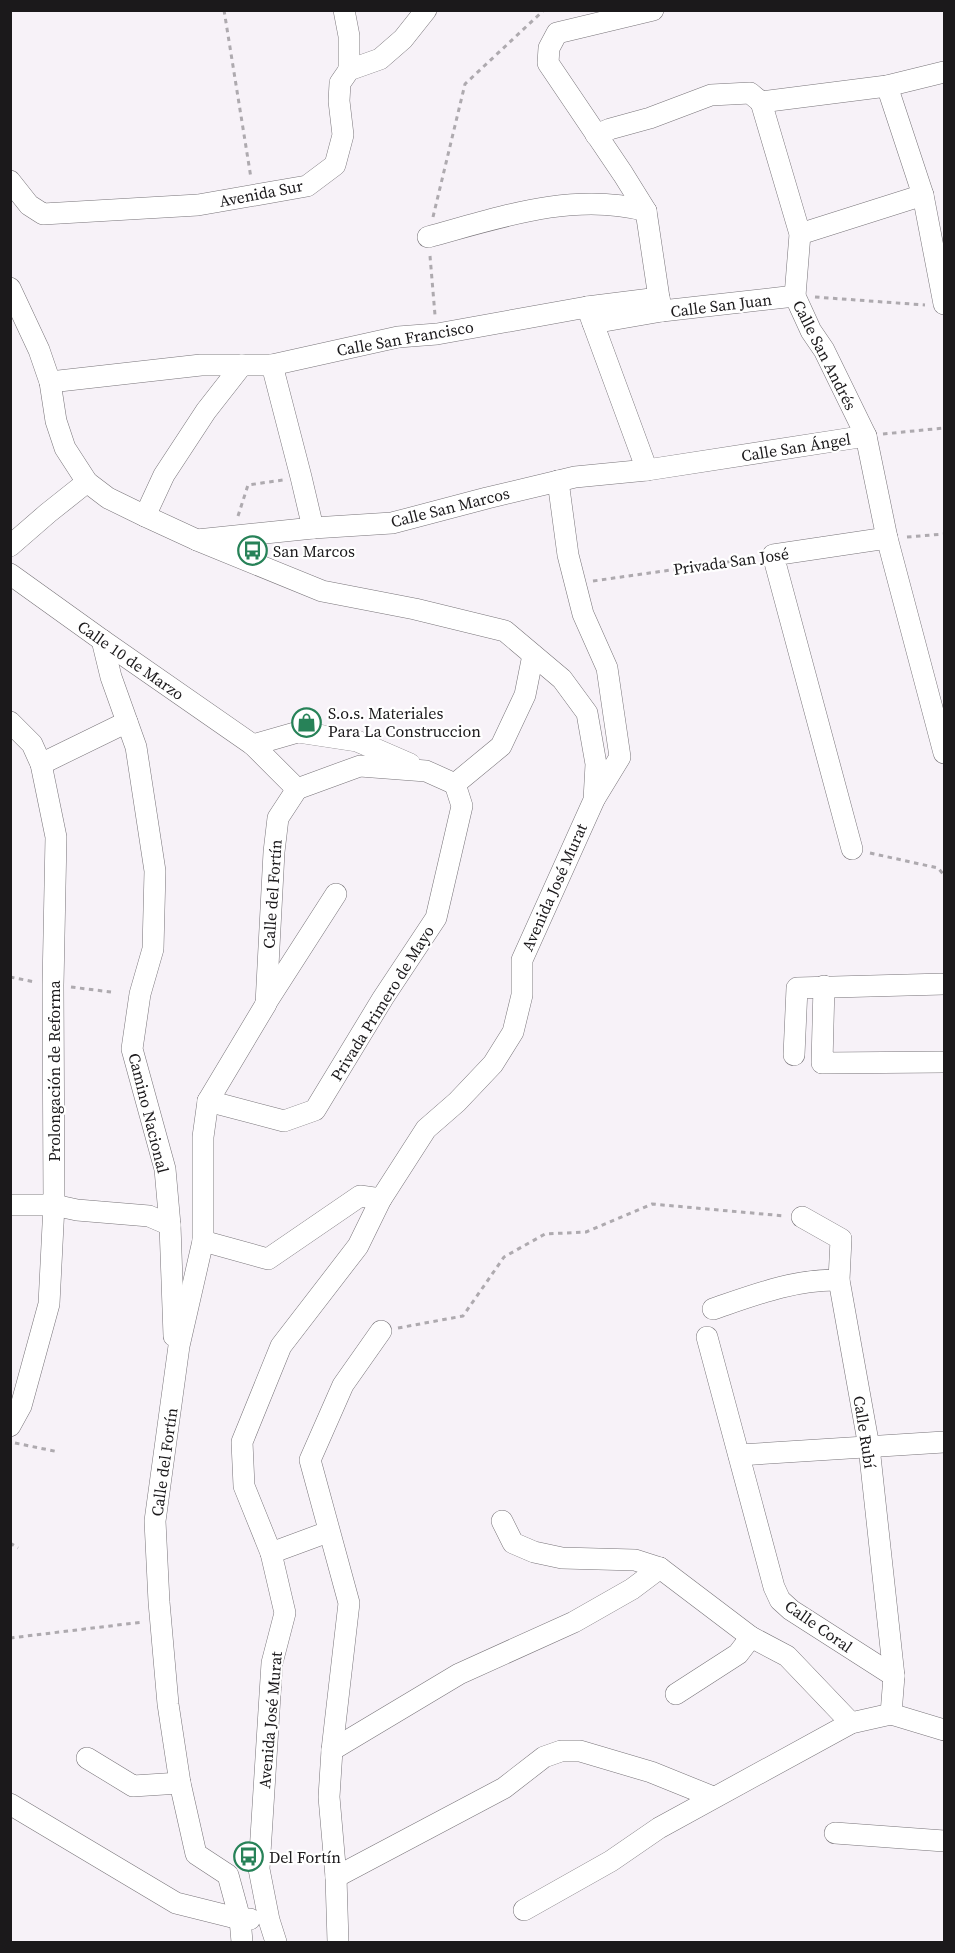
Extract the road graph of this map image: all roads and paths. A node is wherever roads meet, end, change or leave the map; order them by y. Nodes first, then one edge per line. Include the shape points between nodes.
1 (224, 10) edge
2 (344, 10) edge
3 (426, 10) edge
4 (544, 10) edge
5 (654, 10) edge
6 (349, 70) junction
7 (945, 72) edge
8 (886, 86) junction
9 (761, 102) junction
10 (596, 135) junction
11 (10, 181) edge
12 (923, 195) junction
13 (254, 196) junction
14 (646, 211) junction
15 (800, 234) junction
16 (428, 237) junction
17 (10, 288) edge
18 (795, 296) junction
19 (661, 305) junction
20 (939, 305) edge
21 (590, 315) junction
22 (437, 334) junction
23 (272, 364) junction
24 (242, 365) junction
25 (50, 382) junction
26 (945, 428) edge
27 (866, 436) junction
28 (647, 470) junction
29 (301, 477) junction
30 (87, 482) junction
31 (558, 482) junction
32 (145, 516) junction
33 (313, 528) junction
34 (945, 534) edge
35 (231, 535) junction
36 (887, 538) junction
37 (197, 540) junction
38 (10, 546) edge
39 (772, 555) junction
40 (10, 574) edge
41 (576, 584) junction
42 (102, 640) junction
43 (533, 655) junction
44 (10, 722) edge
45 (127, 722) junction
46 (253, 745) junction
47 (945, 753) edge
48 (41, 764) junction
49 (426, 771) junction
50 (455, 784) junction
51 (297, 789) junction
52 (594, 800) junction
53 (852, 849) joint
54 (945, 875) edge
55 (336, 894) dead end
56 (945, 984) edge
57 (824, 986) junction
58 (266, 1004) junction
59 (795, 1054) dead end
60 (945, 1062) edge
61 (208, 1101) junction
62 (381, 1199) junction
63 (10, 1205) edge
64 (54, 1205) junction
65 (802, 1217) joint
66 (170, 1225) junction
67 (203, 1241) junction
68 (839, 1280) junction
69 (713, 1309) dead end
70 (381, 1331) joint
71 (707, 1336) dead end
72 (175, 1379) junction
73 (10, 1426) edge
74 (10, 1442) edge
75 (945, 1442) edge
76 (869, 1447) junction
77 (59, 1452) dead end
78 (739, 1455) junction
79 (502, 1521) dead end
80 (328, 1532) junction
81 (10, 1543) edge
82 (18, 1548) dead end
83 (271, 1552) junction
84 (660, 1568) junction
85 (161, 1620) junction
86 (751, 1637) junction
87 (10, 1638) edge
88 (894, 1676) junction
89 (676, 1695) dead end
90 (891, 1714) junction
91 (851, 1724) junction
92 (945, 1730) edge
93 (332, 1750) junction
94 (87, 1758) dead end
95 (180, 1783) junction
96 (713, 1797) junction
97 (10, 1804) edge
98 (836, 1833) dead end
99 (945, 1841) edge
100 (259, 1869) junction
101 (228, 1875) junction
102 (336, 1876) junction
103 (524, 1910) dead end
104 (240, 1918) junction
105 (269, 1920) junction
106 (242, 1942) edge
107 (276, 1942) edge
108 (338, 1942) edge

1 - 13 path
2 - 6 street, Avenida Sur
3 - 6 street via 403,39 380,59
4 - 16 path via 465,84
5 - 10 street via 557,33 549,48 549,63
6 - 13 street, Avenida Sur via 340,83 343,135 335,165 307,186
7 - 8 street
8 - 9 street
8 - 12 street
9 - 10 street via 750,93 711,95
9 - 15 street, Calle San Andrés
10 - 14 street
11 - 13 street, Avenida Sur via 29,205 43,214 198,205
12 - 15 street
12 - 20 street
14 - 16 street via 627,206 568,204
14 - 19 street
15 - 18 street, Calle San Andrés
16 - 22 path
17 - 25 street, Avenida José Murat
18 - 19 street, Calle San Juan
18 - 20 path
18 - 27 street, Calle San Andrés
19 - 21 street, Calle San Juan
21 - 22 street, Calle San Francisco
21 - 28 street
22 - 23 street, Calle San Francisco via 398,337
23 - 24 street, Calle San Francisco
23 - 29 street
24 - 25 street, Calle San Francisco via 201,365
24 - 32 street via 164,475
25 - 30 street, Avenida José Murat via 65,448
26 - 27 path, Calle San Ángel
27 - 28 street, Calle San Ángel
27 - 36 street, Calle San Andrés
28 - 31 street, Calle San Marcos
29 - 33 street
29 - 35 path via 248,485
30 - 32 street, Avenida José Murat via 108,498
30 - 38 street
31 - 33 street, Calle San Marcos via 392,523
31 - 41 street
32 - 37 street, Avenida José Murat
33 - 35 street, Calle San Marcos
34 - 36 path
35 - 37 street, Calle San Marcos
36 - 39 street, Privada San José
36 - 47 street, Calle San Andrés
37 - 43 street, Avenida José Murat via 322,591 505,632
39 - 41 path, Privada San José
39 - 53 street
40 - 42 street, Calle 10 de Marzo
41 - 52 street via 583,614 607,668 620,757
42 - 45 street, Camino Nacional
42 - 46 street, Calle 10 de Marzo
43 - 50 street via 525,696 501,746
43 - 52 street, Avenida José Murat via 562,678 587,713 596,764
44 - 48 street, Prolongación de Reforma via 32,744
45 - 48 street
45 - 66 street, Camino Nacional via 136,747 155,871 153,949 140,994 132,1049 165,1169
46 - 49 street via 298,732 357,741
46 - 51 street, Calle 10 de Marzo
48 - 64 street, Prolongación de Reforma via 56,837
49 - 50 street
49 - 51 street via 360,766
50 - 61 street, Privada Primero de Mayo via 462,806 436,918 315,1110 284,1121
51 - 58 street, Calle del Fortín via 278,818
52 - 62 street, Avenida José Murat via 522,960 522,995 513,1032 493,1064 426,1129
53 - 54 path via 938,868
55 - 58 street, Calle del Fortín
56 - 57 street
57 - 59 street via 797,988
57 - 60 street via 822,1063
58 - 61 street, Calle del Fortín
61 - 67 street, Calle del Fortín via 203,1137
62 - 67 street via 360,1196 268,1259
62 - 83 street, Avenida José Murat via 358,1246 281,1346 242,1442 244,1486
63 - 64 street
64 - 66 street via 149,1216
64 - 73 street, Prolongación de Reforma via 50,1304 21,1406
65 - 68 street, Calle Rubí via 841,1239
65 - 70 path via 652,1204 586,1232 545,1234 504,1257 463,1316
66 - 72 street, Camino Nacional
67 - 72 street, Calle del Fortín
68 - 69 street via 774,1288
68 - 76 street, Calle Rubí
70 - 80 street via 343,1385 310,1460
71 - 78 street, Calle Coral
72 - 85 street, Calle del Fortín via 155,1521
74 - 77 path
75 - 76 street
76 - 78 street
76 - 88 street, Calle Rubí
78 - 88 street, Calle Coral via 780,1600
79 - 84 street via 513,1542 534,1552 562,1558 635,1560
80 - 83 street
80 - 93 street via 349,1603
81 - 82 path
83 - 100 street, Avenida José Murat via 285,1613 272,1663
84 - 86 street
84 - 93 street via 574,1622 459,1674
85 - 87 path
85 - 95 street, Calle del Fortín
86 - 89 street via 738,1654
86 - 91 street via 787,1656
88 - 90 street, Calle Rubí
90 - 91 street
90 - 92 street
91 - 96 street
93 - 102 street via 329,1797
94 - 95 street via 133,1786
95 - 101 street, Calle del Fortín via 196,1854
96 - 102 street via 651,1772 580,1751 561,1751 544,1757 504,1788
96 - 103 street via 611,1862
97 - 104 street via 176,1903
98 - 99 street
100 - 101 street
100 - 105 street, Avenida José Murat
101 - 104 street
102 - 108 street
104 - 105 street
104 - 106 street
105 - 107 street, Avenida José Murat

